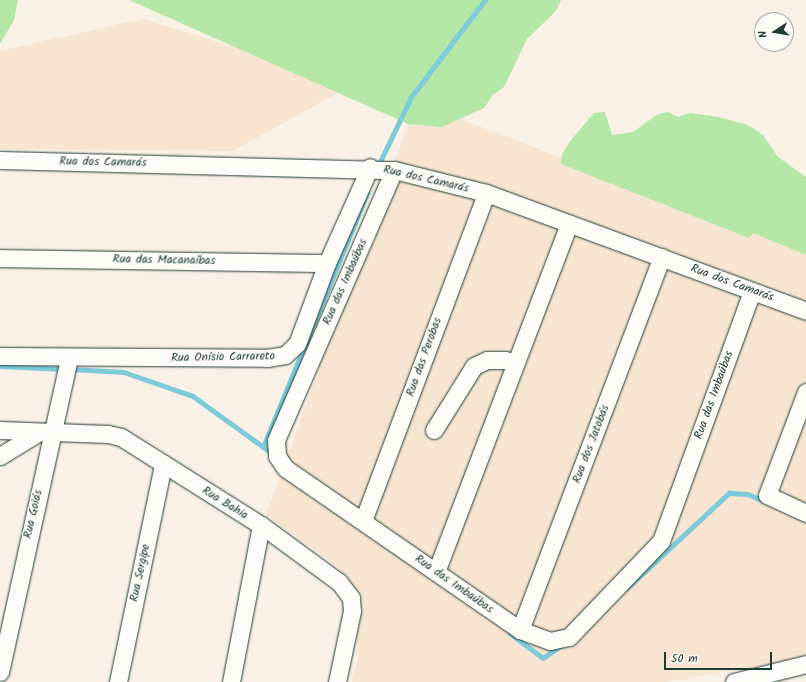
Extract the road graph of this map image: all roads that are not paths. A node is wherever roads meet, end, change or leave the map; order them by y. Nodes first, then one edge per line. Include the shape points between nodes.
1 (0, 160) edge
2 (370, 167) junction
3 (394, 170) junction
4 (486, 193) junction
5 (569, 223) junction
6 (662, 257) junction
7 (0, 258) edge
8 (327, 263) junction
9 (752, 291) junction
10 (806, 311) edge
11 (0, 356) edge
12 (69, 357) junction
13 (515, 363) junction
14 (806, 392) edge
15 (0, 430) edge
16 (434, 430) dead end
17 (45, 433) junction
18 (0, 456) edge
19 (163, 464) junction
20 (806, 513) edge
21 (363, 522) junction
22 (261, 526) junction
23 (436, 572) junction
24 (7, 604) edge
25 (520, 630) junction
26 (806, 664) edge
27 (0, 672) edge
28 (118, 682) edge
29 (231, 682) edge
30 (337, 682) edge
31 (734, 682) edge

1 - 2 street, Rua dos Camarás
2 - 3 street, Rua dos Camarás
2 - 8 street, Rua Onísio Carrareto
3 - 4 street, Rua dos Camarás
3 - 21 street, Rua das Imbaúbas via 275,449 285,468
4 - 5 street, Rua dos Camarás
4 - 21 street, Rua das Perobas
5 - 6 street, Rua dos Camarás
5 - 13 street
6 - 9 street, Rua dos Camarás
6 - 25 street, Rua dos Jatobás
7 - 8 street, Rua das Macanaíbas
8 - 12 street, Rua Onísio Carrareto via 297,344 285,355 267,358
9 - 10 street, Rua dos Camarás
9 - 25 street, Rua das Imbaúbas via 661,540 569,636 550,641
11 - 12 street, Rua Onísio Carrareto
12 - 17 street, Rua Goiás
13 - 16 street via 487,360 474,366
13 - 23 street
14 - 20 street via 767,495
15 - 17 street, Rua Bahia
17 - 18 street
17 - 19 street, Rua Bahia via 108,434 121,437
17 - 24 street, Rua Goiás
19 - 22 street, Rua Bahia
19 - 28 street, Rua Sergipe
21 - 23 street, Rua das Imbaúbas
22 - 29 street
22 - 30 street, Rua Bahia via 340,582 351,598 352,611
23 - 25 street, Rua das Imbaúbas
24 - 27 street, Rua Goiás
26 - 31 street

